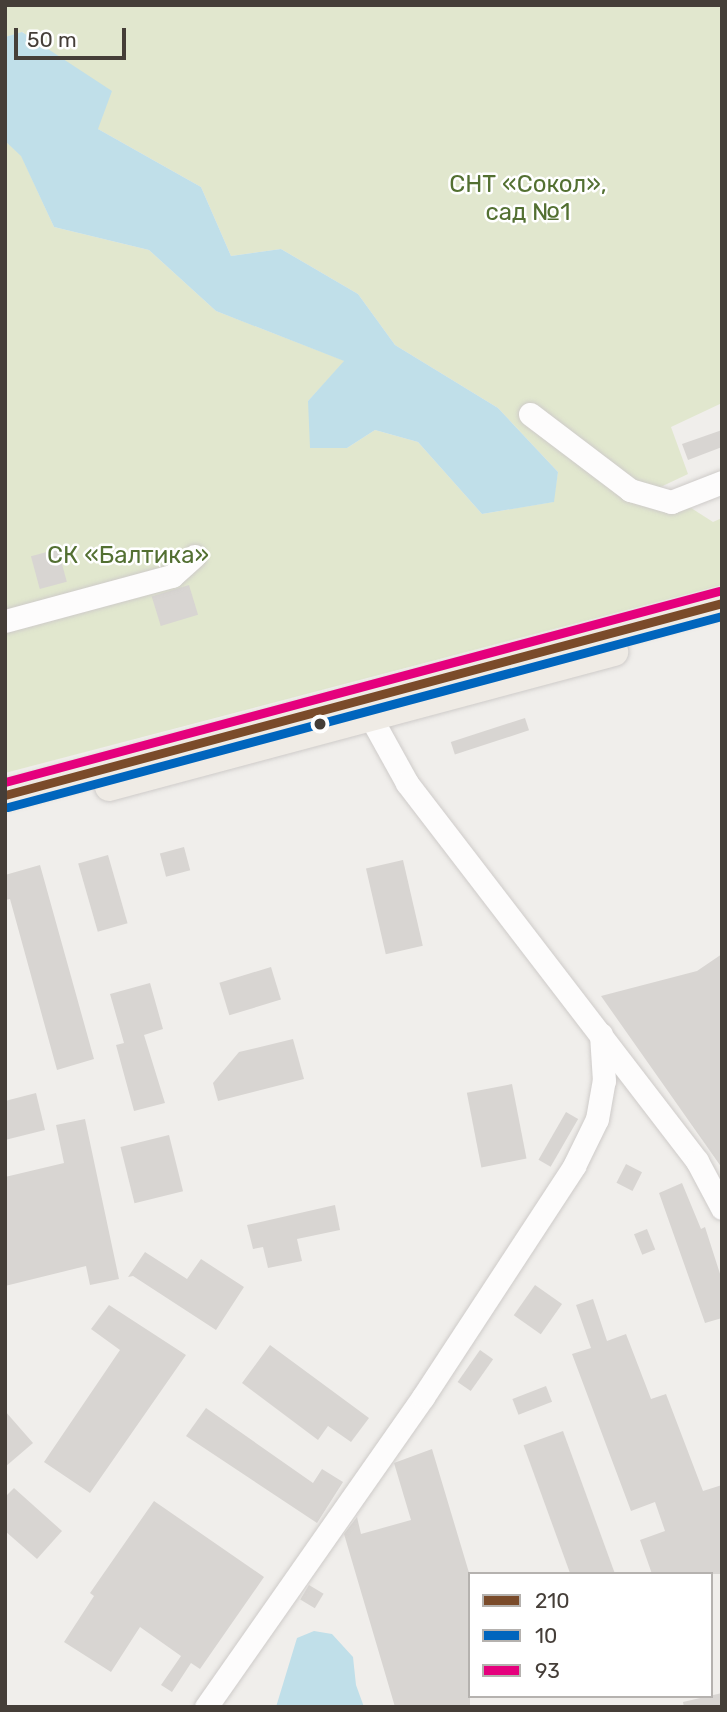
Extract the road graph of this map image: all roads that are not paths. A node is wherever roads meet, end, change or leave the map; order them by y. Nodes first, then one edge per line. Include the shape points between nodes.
1 (530, 414) dead end
2 (722, 482) edge
3 (194, 556) dead end
4 (722, 603) edge
5 (5, 621) edge
6 (722, 622) edge
7 (368, 708) junction
8 (5, 795) edge
9 (5, 815) edge
10 (601, 1034) junction
11 (722, 1208) edge
12 (206, 1707) edge

1 - 2 street via 630,490 671,502
3 - 5 street via 172,576
4 - 7 main road
6 - 7 main road
7 - 8 main road
7 - 9 main road
7 - 10 street via 407,783
10 - 11 street via 697,1161
10 - 12 street via 604,1082 597,1119 574,1166 424,1397

